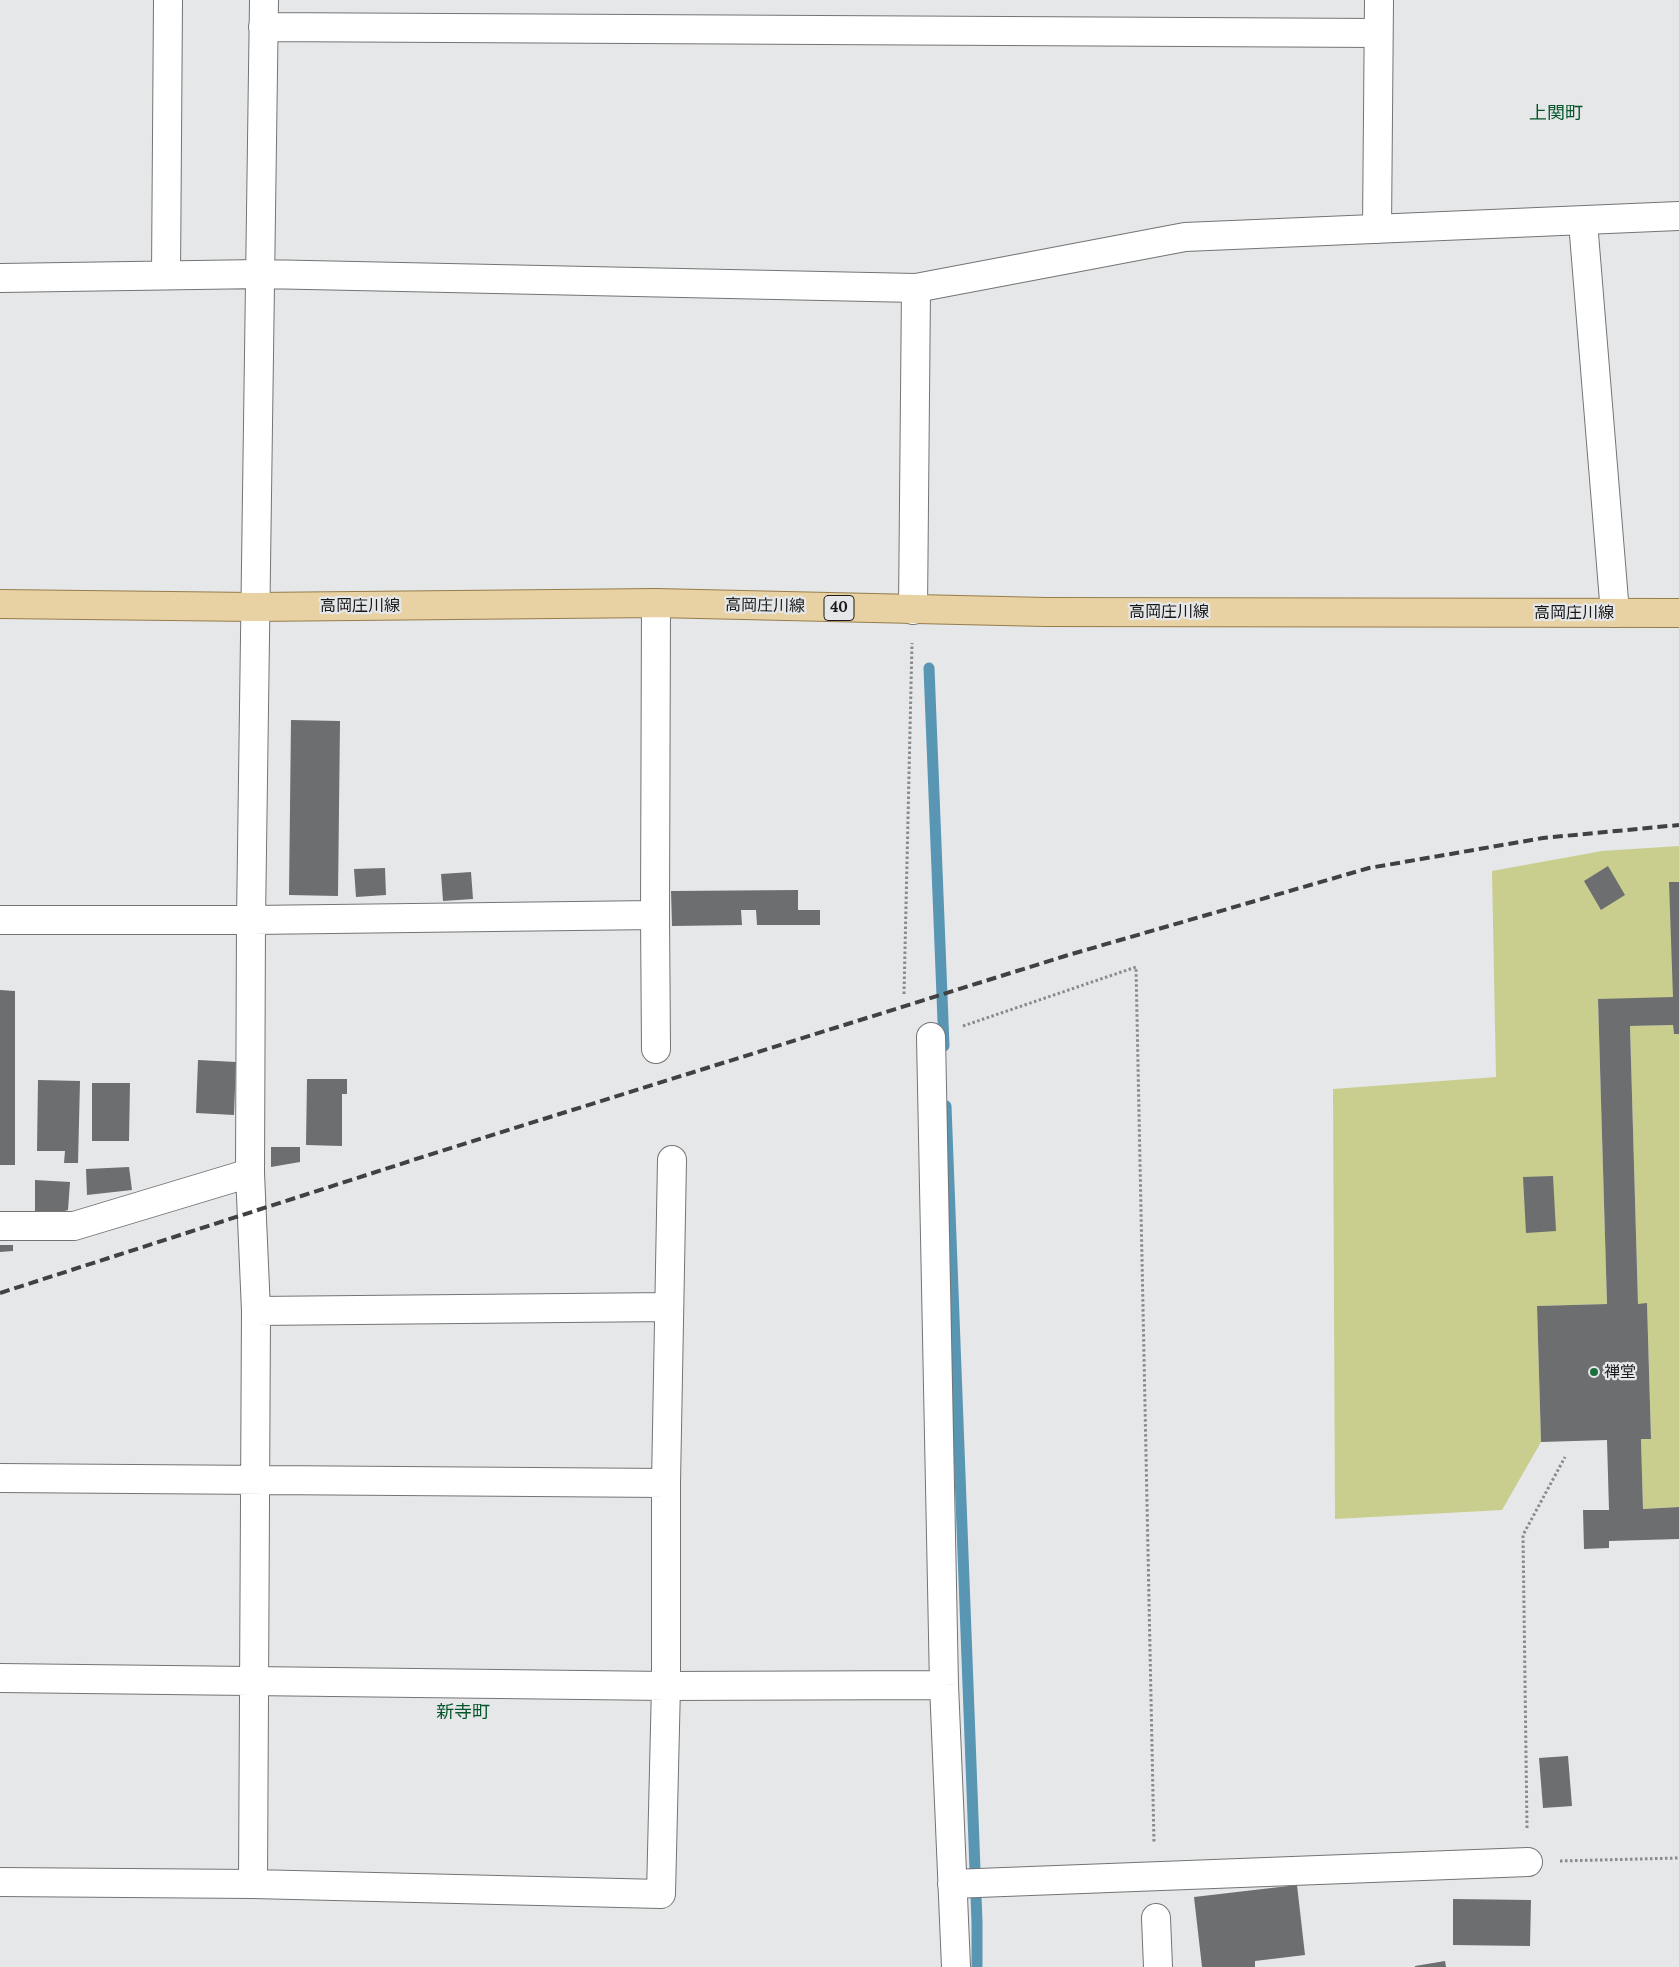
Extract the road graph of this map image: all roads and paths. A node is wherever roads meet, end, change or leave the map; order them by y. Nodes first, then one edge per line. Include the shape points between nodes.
1 (168, 0) edge
2 (264, 0) edge
3 (1379, 0) edge
4 (263, 27) junction
5 (1378, 33) junction
6 (1679, 216) edge
7 (1583, 222) junction
8 (1376, 229) junction
9 (261, 274) junction
10 (166, 275) junction
11 (0, 278) edge
12 (916, 288) junction
13 (0, 604) edge
14 (656, 604) junction
15 (254, 607) junction
16 (913, 610) junction
17 (1615, 613) junction
18 (1679, 613) edge
19 (655, 915) junction
20 (0, 920) edge
21 (251, 920) junction
22 (904, 994) dead end
23 (931, 1037) joint
24 (656, 1049) dead end
25 (672, 1160) dead end
26 (250, 1173) junction
27 (0, 1226) edge
28 (668, 1307) junction
29 (256, 1311) junction
30 (1565, 1457) dead end
31 (0, 1478) edge
32 (256, 1480) junction
33 (666, 1483) junction
34 (0, 1678) edge
35 (254, 1680) junction
36 (944, 1685) junction
37 (666, 1686) junction
38 (1679, 1858) edge
39 (1528, 1862) junction
40 (1155, 1877) junction
41 (0, 1882) edge
42 (253, 1884) junction
43 (952, 1884) junction
44 (1156, 1918) dead end
45 (956, 1967) edge
46 (1158, 1967) edge

1 - 10 street
2 - 4 street
3 - 5 street
4 - 5 street
4 - 9 street
5 - 8 street
6 - 7 street
7 - 8 street
7 - 17 street
8 - 12 street via 1185,237
9 - 10 street
9 - 12 street
9 - 15 street
10 - 11 street
12 - 16 street
13 - 15 main road, 高岡庄川線 / 40
14 - 15 main road, 高岡庄川線 / 40
14 - 16 main road, 高岡庄川線 / 40
14 - 19 street
15 - 21 street
16 - 17 main road, 高岡庄川線 / 40
16 - 22 path
17 - 18 main road, 高岡庄川線 / 40
19 - 21 street
19 - 24 street
20 - 21 street
21 - 26 street
23 - 36 street
23 - 40 path via 1136,966
25 - 28 street
26 - 27 street via 74,1226
26 - 29 street
28 - 29 street
28 - 33 street
29 - 32 street
30 - 39 path via 1523,1535
31 - 32 street
32 - 33 street
32 - 35 street
33 - 37 street
34 - 35 street
35 - 37 street
35 - 42 street
36 - 37 street
36 - 43 street
37 - 42 street via 661,1894
38 - 39 path
39 - 40 street
40 - 43 street
41 - 42 street
43 - 45 street
44 - 46 street

